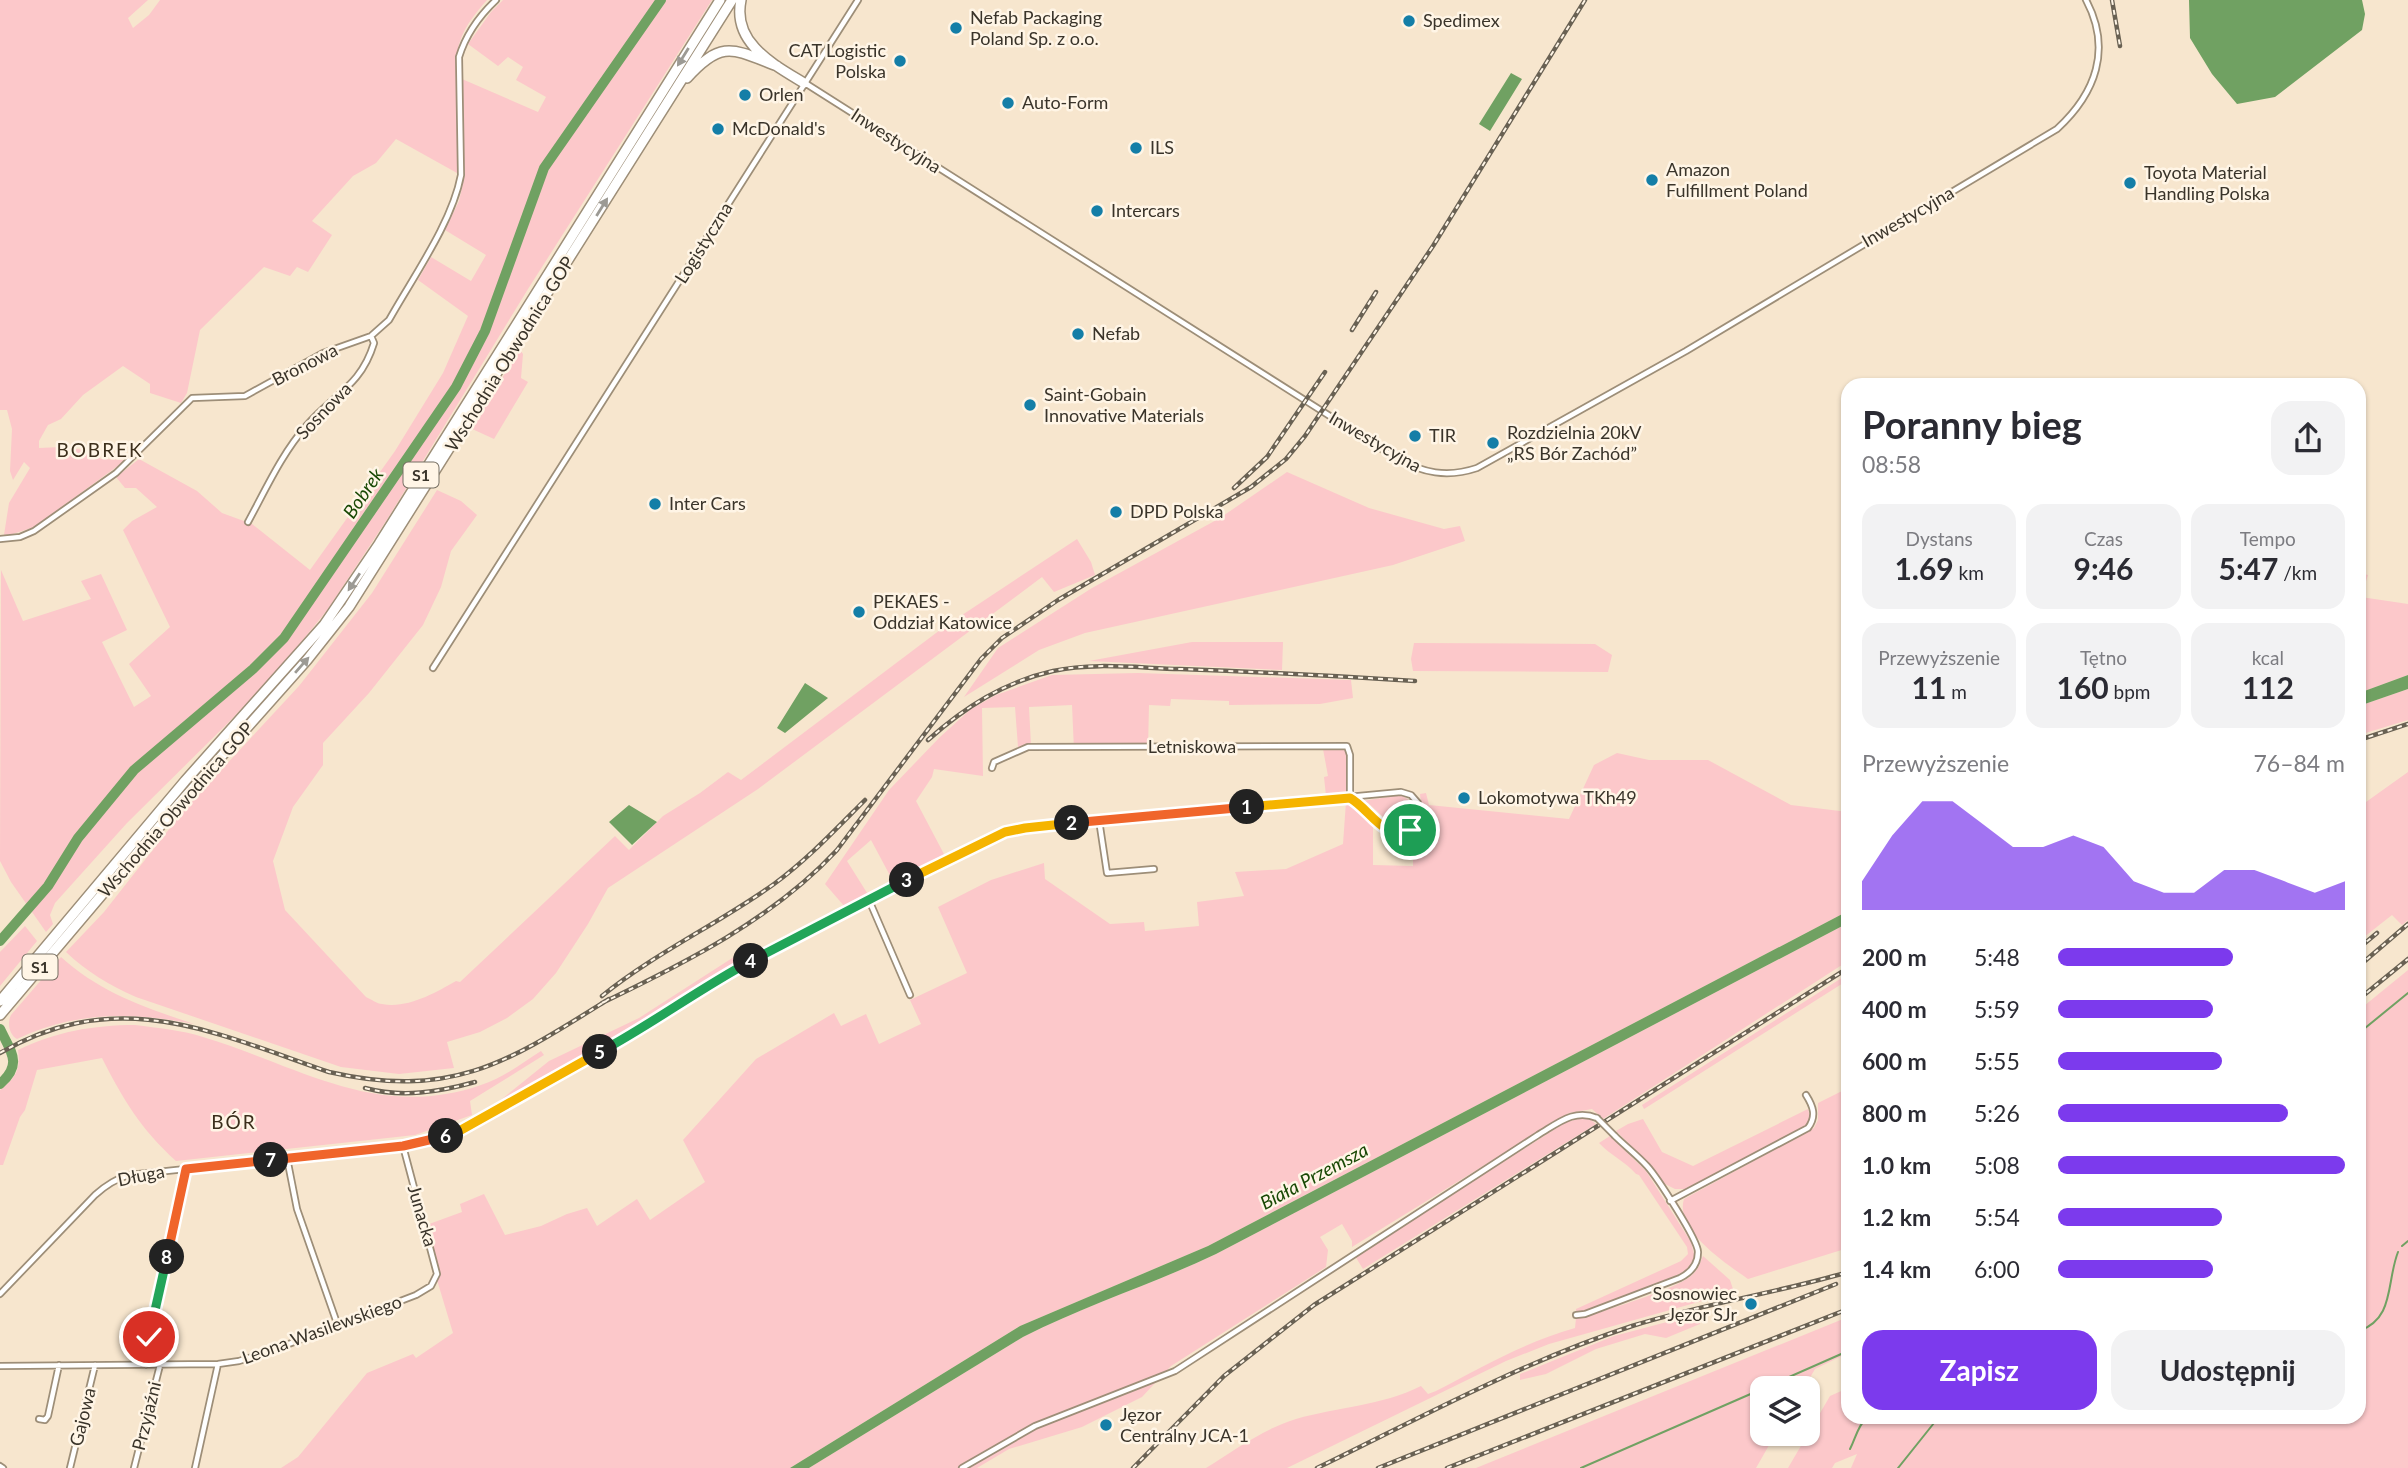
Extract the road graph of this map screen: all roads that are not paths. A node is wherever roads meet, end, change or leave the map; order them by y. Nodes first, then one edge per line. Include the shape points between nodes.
1 (495, 0) edge
2 (720, 0) edge
3 (732, 0) edge
4 (741, 0) edge
5 (858, 0) edge
6 (2087, 0) edge
7 (777, 66) junction
8 (804, 83) junction
9 (669, 99) junction
10 (371, 336) junction
11 (248, 522) dead end
12 (0, 539) edge
13 (433, 668) dead end
14 (992, 768) dead end
15 (1350, 798) junction
16 (1100, 820) junction
17 (1154, 869) dead end
18 (869, 900) junction
19 (76, 917) junction
20 (910, 995) dead end
21 (0, 1001) edge
22 (0, 1015) edge
23 (1806, 1095) dead end
24 (403, 1146) junction
25 (286, 1158) junction
26 (186, 1169) junction
27 (1670, 1200) junction
28 (431, 1286) joint
29 (0, 1294) edge
30 (1576, 1315) dead end
31 (338, 1326) junction
32 (218, 1364) junction
33 (58, 1365) junction
34 (95, 1365) junction
35 (146, 1365) junction
36 (160, 1365) junction
37 (0, 1366) edge
38 (39, 1419) dead end
39 (70, 1468) edge
40 (134, 1468) edge
41 (195, 1468) edge
42 (962, 1468) edge

1 - 10 street, Bronowa via 464,40 457,71 461,131 458,192 389,320
2 -> 19 highway, Wschodnia Obwodnica GOP / S1 via 324,625 186,781
3 - 9 highway, Wschodnia Obwodnica GOP / S1
4 - 7 highway via 743,34
5 - 8 street, Logistyczna
6 - 8 street, Inwestycyjna via 2098,34 2099,57 2082,101 2057,129 1686,351 1462,473 1420,470 1396,458
7 - 8 highway
7 - 9 highway via 746,54 720,52 705,58
8 - 13 street, Logistyczna
19 -> 9 highway, Wschodnia Obwodnica GOP / S1 via 307,660 349,607
10 - 11 street, Sosnowa via 374,343 365,369 306,425
10 - 12 street, Bronowa via 323,353 245,396 192,398 116,473 34,531
14 - 15 street, Letniskowa via 994,762 1028,747 1347,746
15 - 15 street, Długa via 1387,830 1400,833 1414,826 1419,808 1411,795
15 - 16 street, Długa
16 - 17 street via 1107,873
16 - 18 street, Długa via 1005,832
18 - 20 street
18 - 24 street, Długa via 719,978 632,1035 461,1130
19 - 21 highway, Wschodnia Obwodnica GOP / S1
19 - 22 highway, Wschodnia Obwodnica GOP / S1
23 - 27 street via 1813,1106 1808,1128
24 - 25 street, Długa
24 - 28 street, Junacka via 435,1259 437,1274
25 - 26 street, Długa
25 - 31 street via 297,1209
26 - 29 street, Długa via 129,1175 109,1182
26 - 35 street
27 - 30 street via 1697,1247 1692,1271
27 - 42 street, bridge via 1648,1167 1597,1118 1572,1115 1175,1371 1035,1426
28 - 31 street, Leona Wasilewskiego
31 - 32 street, Leona Wasilewskiego via 253,1358
32 - 36 street, Leona Wasilewskiego
32 - 41 street
33 - 34 street, Leona Wasilewskiego
33 - 37 street, Leona Wasilewskiego
33 - 38 street via 48,1416
34 - 35 street, Leona Wasilewskiego
34 - 39 street, Gajowa
35 - 36 street, Leona Wasilewskiego
36 - 40 street, Przyjaźni

